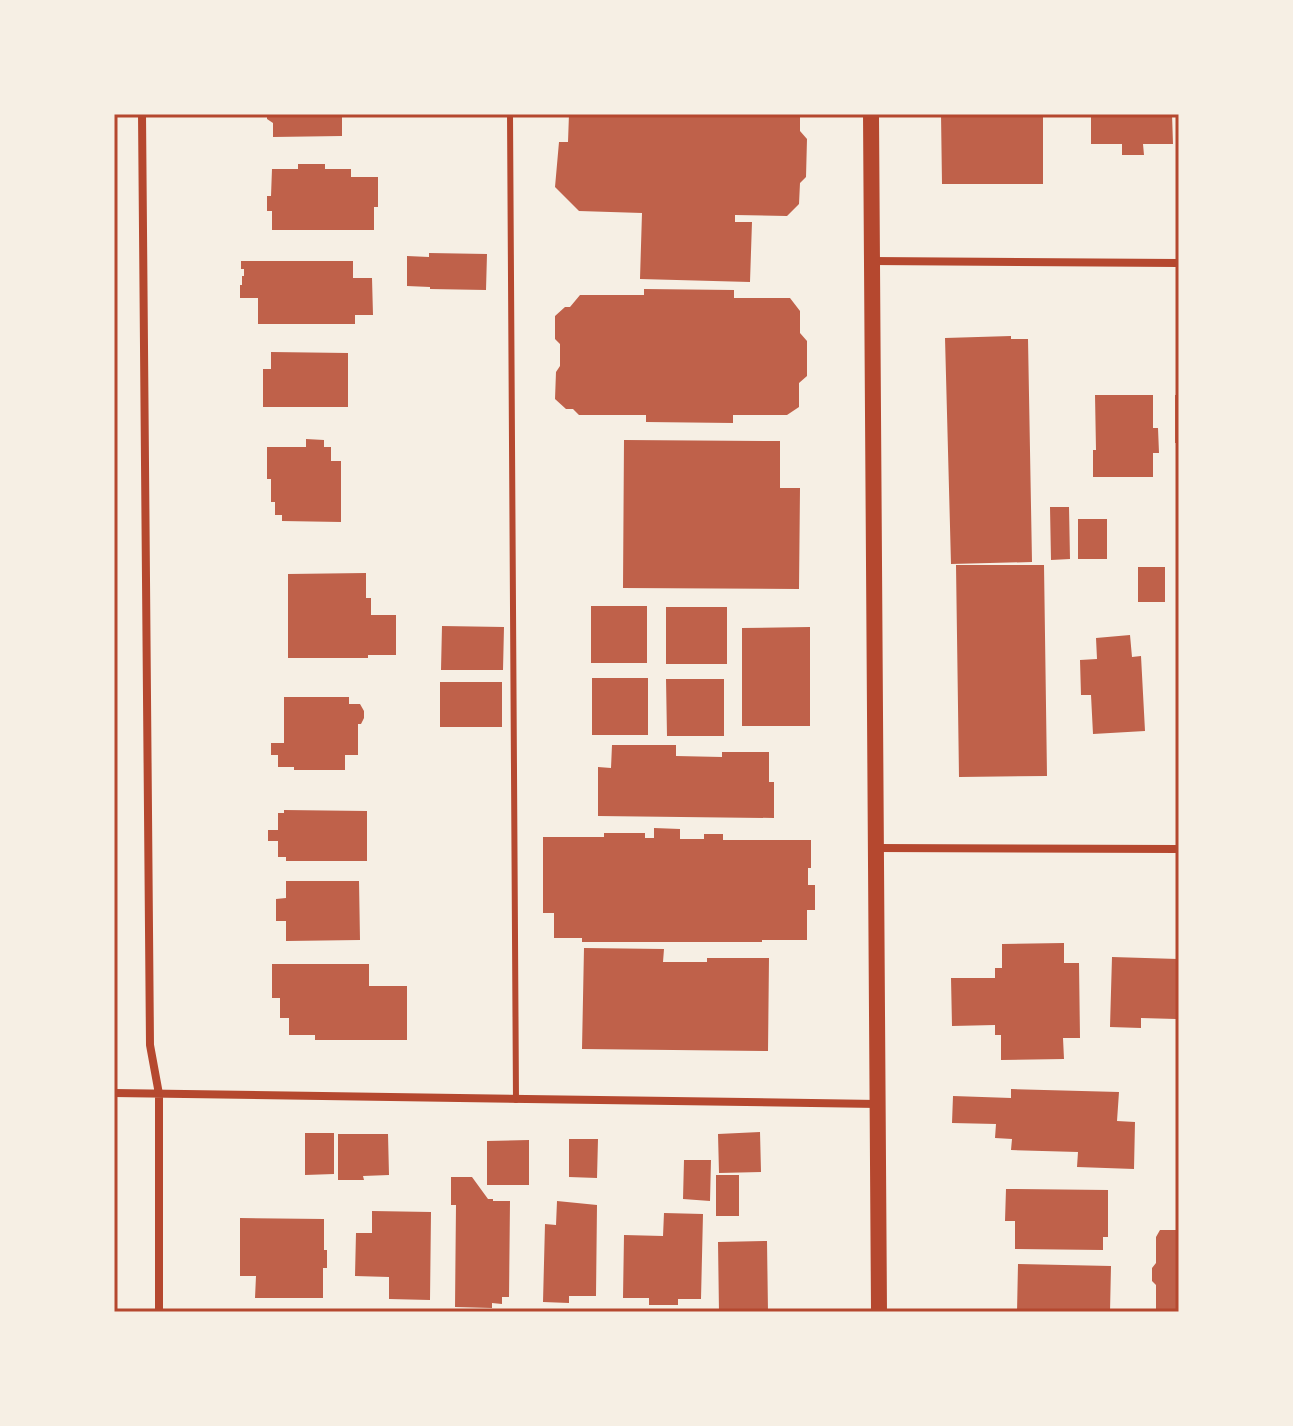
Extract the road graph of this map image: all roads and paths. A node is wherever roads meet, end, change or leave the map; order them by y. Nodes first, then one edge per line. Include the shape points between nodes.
1 (142, 114) edge
2 (510, 114) edge
3 (871, 114) edge
4 (872, 261) junction
5 (1179, 263) edge
6 (875, 848) junction
7 (1179, 849) edge
8 (114, 1093) edge
9 (159, 1094) junction
10 (516, 1100) junction
11 (878, 1104) junction
12 (159, 1312) edge
13 (879, 1312) edge

1 - 9 street via 150,1045
2 - 10 lane
3 - 4 main road
4 - 5 street
4 - 6 main road
6 - 7 street
6 - 11 main road
8 - 9 street
9 - 10 street
9 - 12 street
10 - 11 street
11 - 13 main road

